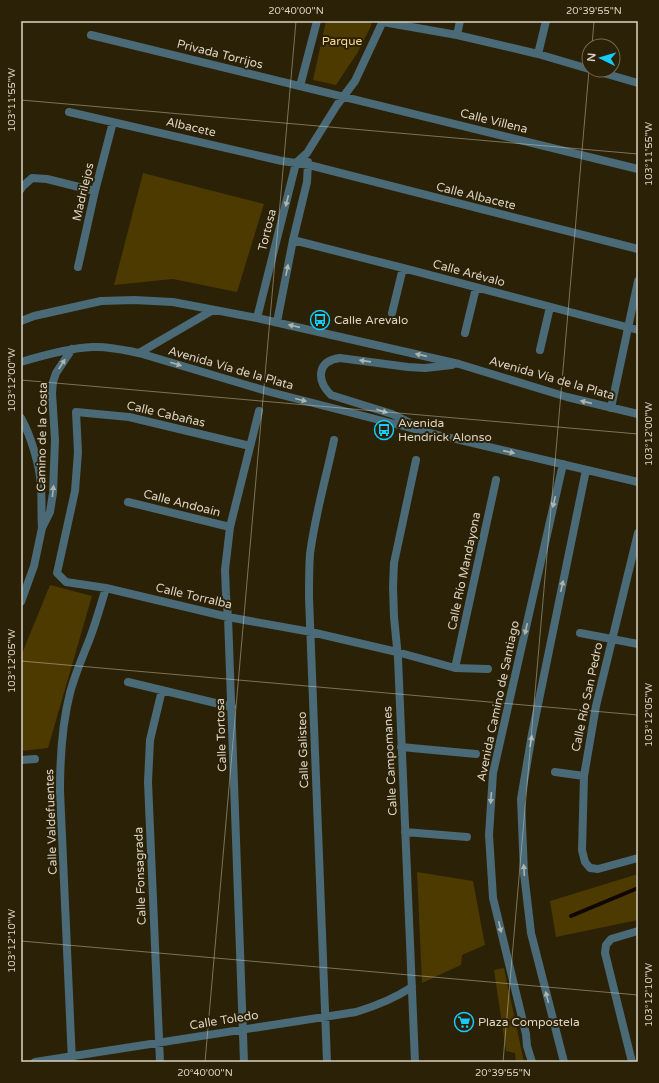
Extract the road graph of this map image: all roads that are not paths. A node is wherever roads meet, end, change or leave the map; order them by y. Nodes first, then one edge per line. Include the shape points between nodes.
1 (317, 21) edge
2 (460, 21) edge
3 (546, 21) edge
4 (383, 22) edge
5 (91, 35) dead end
6 (457, 35) junction
7 (538, 54) junction
8 (581, 67) edge
9 (621, 78) edge
10 (638, 83) edge
11 (300, 86) junction
12 (343, 97) junction
13 (69, 112) dead end
14 (113, 122) junction
15 (307, 153) junction
16 (296, 163) junction
17 (309, 165) junction
18 (638, 169) edge
19 (21, 190) edge
20 (95, 191) junction
21 (293, 240) junction
22 (638, 249) edge
23 (78, 267) dead end
24 (403, 268) junction
25 (638, 281) edge
26 (476, 288) junction
27 (550, 307) junction
28 (213, 310) junction
29 (392, 313) dead end
30 (257, 318) junction
31 (21, 322) edge
32 (277, 322) junction
33 (628, 328) junction
34 (638, 330) edge
35 (465, 333) dead end
36 (72, 349) junction
37 (540, 350) dead end
38 (139, 352) junction
39 (21, 362) edge
40 (459, 364) junction
41 (611, 408) junction
42 (259, 411) dead end
43 (76, 412) joint
44 (638, 414) edge
45 (21, 418) edge
46 (434, 434) junction
47 (334, 440) dead end
48 (250, 446) junction
49 (416, 460) dead end
50 (563, 464) junction
51 (586, 470) junction
52 (496, 480) dead end
53 (638, 482) edge
54 (128, 502) dead end
55 (230, 527) junction
56 (42, 528) junction
57 (638, 533) edge
58 (106, 588) junction
59 (21, 602) edge
60 (228, 617) junction
61 (311, 632) junction
62 (580, 633) dead end
63 (612, 639) junction
64 (638, 644) edge
65 (397, 652) junction
66 (455, 668) junction
67 (488, 669) dead end
68 (128, 682) dead end
69 (162, 690) junction
70 (232, 707) junction
71 (401, 747) junction
72 (476, 754) dead end
73 (35, 759) dead end
74 (21, 760) edge
75 (555, 772) dead end
76 (584, 776) junction
77 (405, 832) junction
78 (467, 837) dead end
79 (638, 858) edge
80 (638, 931) edge
81 (412, 987) junction
82 (326, 1016) junction
83 (243, 1029) junction
84 (159, 1042) junction
85 (72, 1059) edge
86 (35, 1062) edge
87 (160, 1062) edge
88 (244, 1062) edge
89 (327, 1062) edge
90 (415, 1062) edge
91 (532, 1062) edge
92 (564, 1062) edge
93 (632, 1062) edge

1 - 11 street
2 - 6 street
3 - 7 street
4 - 6 street
4 - 12 street via 355,81
5 - 11 street, Privada Torrijos
6 - 7 street
7 - 8 street
9 - 10 street
11 - 12 street, Privada Torrijos
12 - 15 street
12 - 18 street, Calle Villena
13 - 14 street, Albacete
14 - 16 street, Albacete
14 - 20 street, Madrilejos
15 - 16 street
15 - 17 street
16 - 17 street, Albacete
16 -> 30 street, Tortosa
17 - 21 street
17 - 22 street, Calle Albacete
19 - 20 street via 32,178 47,179
20 - 23 street, Madrilejos
21 - 24 street, Calle Arévalo
32 -> 21 street
24 - 26 street, Calle Arévalo
24 - 29 street
25 - 33 street
26 - 27 street, Calle Arévalo
26 - 35 street
27 - 33 street, Calle Arévalo
27 - 37 street
28 - 30 street, Avenida Vía de la Plata
28 - 31 street, Avenida Vía de la Plata via 173,302 101,301 34,316
28 - 38 street
30 - 32 street, Avenida Vía de la Plata
40 -> 32 street, Avenida Vía de la Plata
33 - 34 street, Calle Arévalo
33 - 41 street
36 - 38 street, Avenida Vía de la Plata via 95,347
36 - 39 street, Avenida Vía de la Plata
56 -> 36 street, Camino de la Costa via 50,512 53,493 53,382
38 -> 46 street, Avenida Vía de la Plata via 270,392
41 -> 40 street, Avenida Vía de la Plata
40 -> 46 street, Avenida Vía de la Plata via 424,368 340,358 332,359 325,364 321,372 321,381 331,395 392,414
41 - 44 street, Avenida Vía de la Plata
42 - 48 street, Calle Tortosa
43 - 48 street, Calle Cabañas via 130,417
43 - 58 street, Calle Torralba via 78,452 74,491 58,573 66,582
45 - 56 street, Camino de la Costa via 31,438 37,461 41,485
46 -> 50 street, Avenida Vía de la Plata
47 - 61 street, Calle Galisteo via 310,555
48 - 55 street, Calle Tortosa
49 - 65 street, Calle Campomanes via 394,563
50 - 51 street, Avenida Vía de la Plata
50 -> 91 street, Avenida Camino de Santiago via 493,773 489,835 493,898
51 - 53 street, Avenida Vía de la Plata
92 -> 51 street via 531,933 524,873 521,799
52 - 66 street, Calle Río Mandayona
54 - 55 street, Calle Andoain
55 - 60 street, Calle Tortosa via 225,570
56 - 59 street, Camino de la Costa via 34,566
57 - 63 street, Calle Río San Pedro
58 - 60 street, Calle Torralba
58 - 85 street, Calle Valdefuentes via 70,691 62,741 60,790
60 - 61 street, Calle Torralba
60 - 70 street, Calle Tortosa
61 - 65 street, Calle Torralba
61 - 82 street, Calle Galisteo
62 - 63 street
63 - 64 street
63 - 76 street, Calle Río San Pedro via 596,706
65 - 66 street, Calle Torralba
65 - 71 street, Calle Campomanes
66 - 67 street, Calle Torralba
68 - 69 street
69 - 70 street
69 - 84 street, Calle Fonsagrada via 150,740 148,782
70 - 83 street, Calle Tortosa
71 - 72 street
71 - 77 street, Calle Campomanes
73 - 74 street
75 - 76 street
76 - 79 street, Calle Río San Pedro via 582,850 585,862 590,868 598,869
77 - 78 street
77 - 81 street, Calle Campomanes
80 - 93 street via 611,939 606,945 605,953
81 - 82 street, Calle Toledo via 370,1008
81 - 90 street, Calle Campomanes
82 - 83 street, Calle Toledo
82 - 89 street, Calle Galisteo
83 - 84 street, Calle Toledo
83 - 88 street, Calle Tortosa
84 - 85 street, Calle Toledo
84 - 87 street, Calle Fonsagrada
85 - 86 street, Calle Toledo

